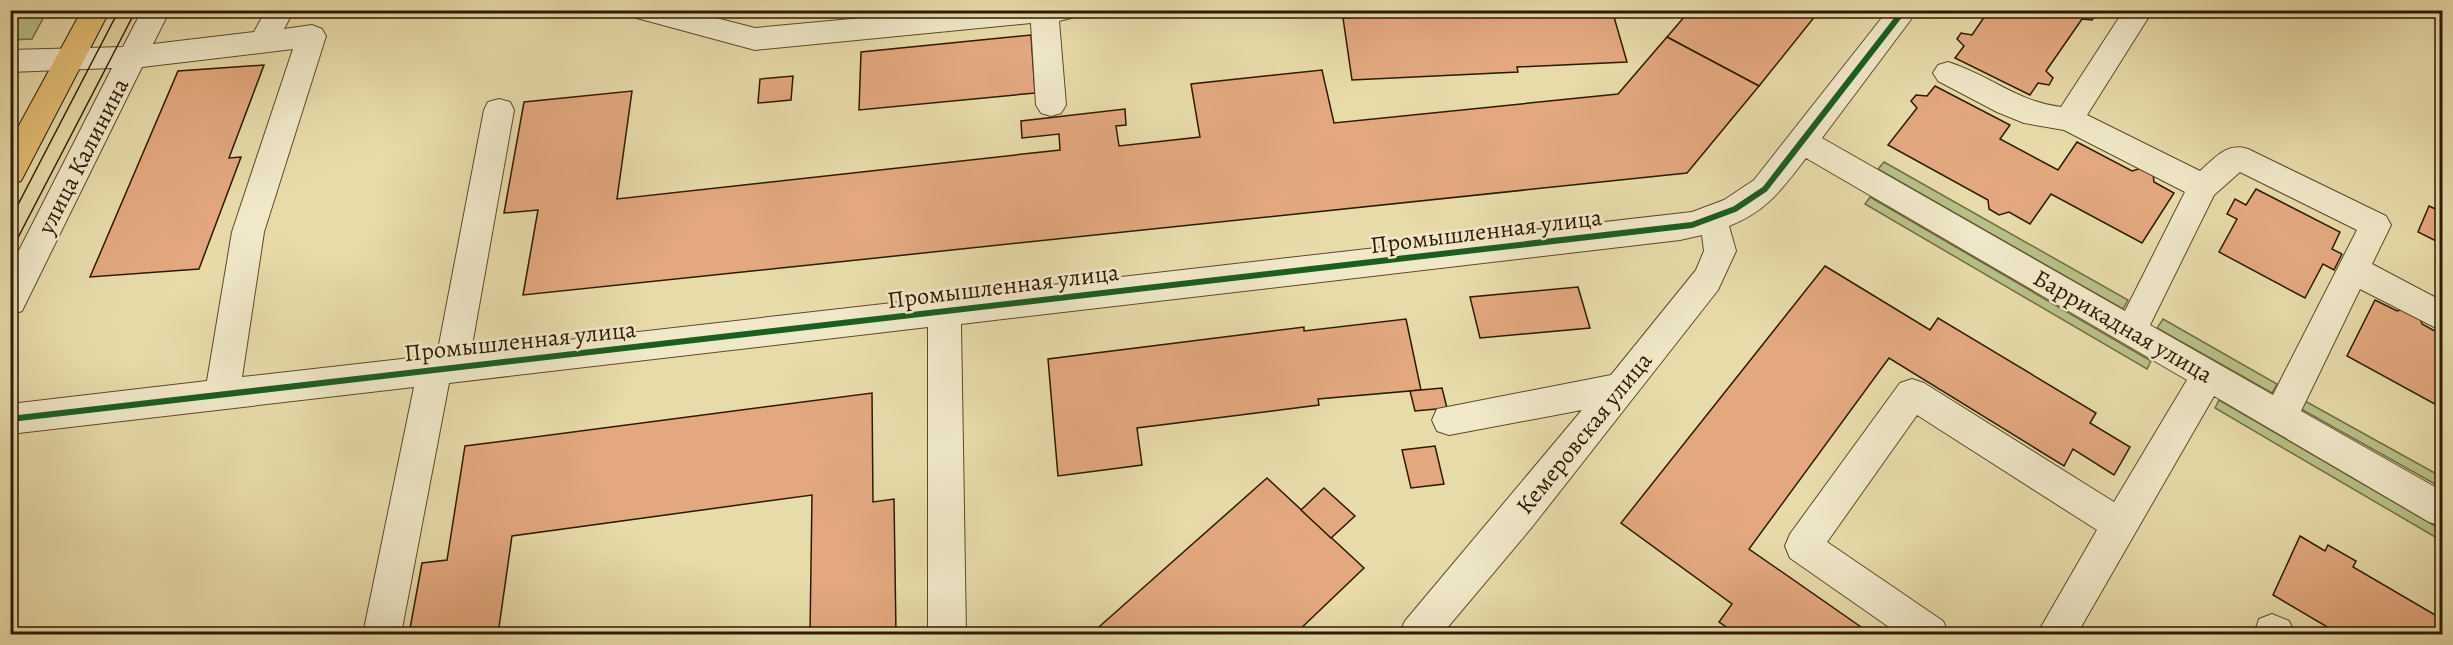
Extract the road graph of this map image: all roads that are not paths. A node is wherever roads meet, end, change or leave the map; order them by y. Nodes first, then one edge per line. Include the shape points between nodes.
1 (96, 10) edge
2 (156, 10) edge
3 (280, 10) edge
4 (643, 10) edge
5 (1904, 10) edge
6 (2139, 10) edge
7 (1054, 12) edge
8 (263, 42) junction
9 (133, 57) junction
10 (70, 60) junction
11 (10, 61) edge
12 (1948, 73) dead end
13 (1051, 105) dead end
14 (500, 110) dead end
15 (2069, 119) junction
16 (1803, 142) junction
17 (10, 172) edge
18 (2203, 187) junction
19 (1711, 221) junction
20 (2353, 270) junction
21 (10, 302) edge
22 (944, 311) junction
23 (2442, 317) edge
24 (2131, 331) junction
25 (443, 368) junction
26 (2208, 376) junction
27 (1620, 388) junction
28 (222, 394) junction
29 (2280, 417) junction
30 (10, 418) edge
31 (1449, 420) dead end
32 (2442, 510) edge
33 (2120, 525) junction
34 (382, 634) edge
35 (947, 634) edge
36 (1418, 634) edge
37 (1930, 634) edge
38 (2056, 634) edge

1 - 10 main road
2 - 9 street, улица Калинина
3 - 8 street
4 - 7 street via 755,39
5 - 16 street, Промышленная улица
6 - 15 street
7 - 13 street
8 - 9 street
8 - 28 street via 312,36 248,232
9 - 10 street
9 - 21 street, улица Калинина
10 - 11 street
10 - 17 main road
12 - 15 street via 2035,115
14 - 25 street
15 - 18 street
16 - 19 street, Промышленная улица via 1765,189 1742,208
16 - 24 street, Баррикадная улица
18 - 20 street via 2237,157 2375,225
18 - 24 street
19 - 22 street, Промышленная улица
19 - 27 street, Кемеровская улица via 1721,240 1720,260
20 - 23 street
20 - 29 street
22 - 25 street, Промышленная улица
22 - 35 street
24 - 26 street, Баррикадная улица
25 - 28 street, Промышленная улица
25 - 34 street
26 - 29 street, Баррикадная улица
26 - 33 street
27 - 31 street
27 - 36 street, Кемеровская улица
28 - 30 street, Промышленная улица
29 - 32 street, Баррикадная улица
33 - 37 street via 1912,394 1803,546
33 - 38 street

